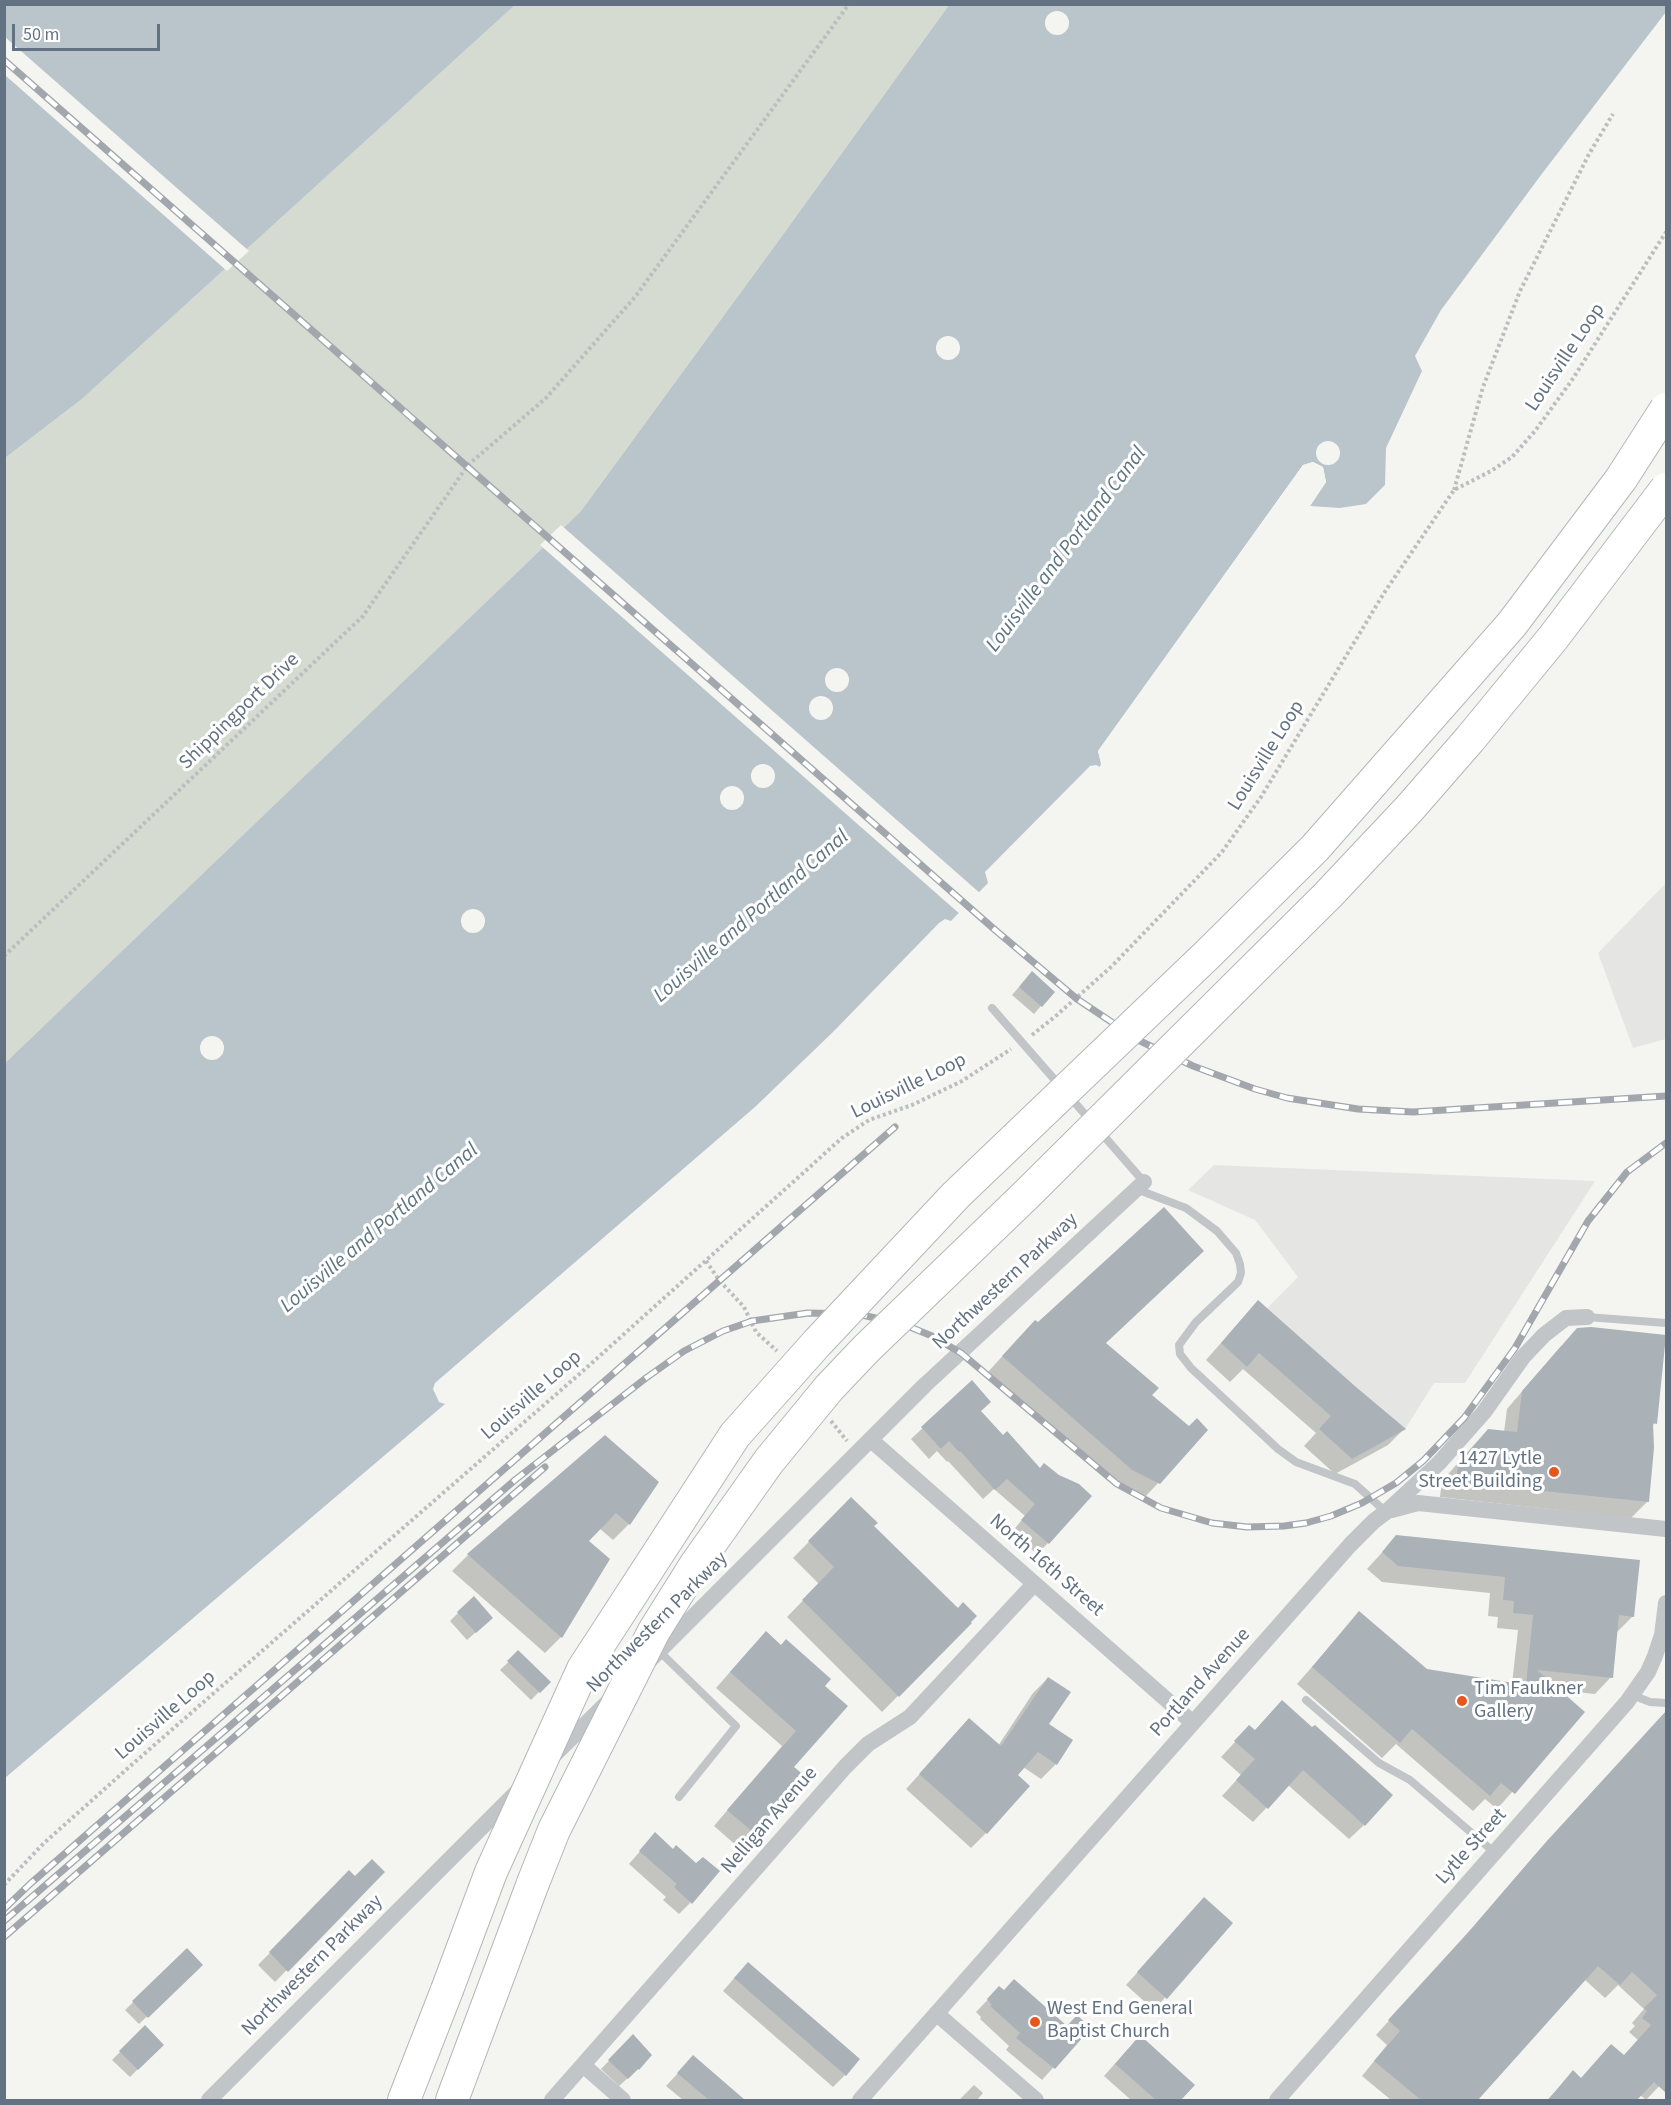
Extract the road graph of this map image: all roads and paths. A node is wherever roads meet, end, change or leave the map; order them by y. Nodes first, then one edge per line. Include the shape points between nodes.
1 (849, 4) edge
2 (1613, 114) dead end
3 (1666, 232) edge
4 (1666, 409) edge
5 (1666, 489) edge
6 (1454, 490) junction
7 (4, 956) edge
8 (992, 1008) dead end
9 (1022, 1042) junction
10 (1140, 1186) junction
11 (1587, 1317) joint
12 (1666, 1323) edge
13 (871, 1440) junction
14 (1386, 1512) junction
15 (1666, 1529) edge
16 (1034, 1584) junction
17 (1666, 1603) edge
18 (659, 1651) junction
19 (1632, 1695) junction
20 (1306, 1700) dead end
21 (1666, 1703) edge
22 (1193, 1723) junction
23 (679, 1797) dead end
24 (1495, 1853) junction
25 (4, 1885) edge
26 (937, 2014) junction
27 (583, 2066) junction
28 (209, 2100) edge
29 (404, 2100) edge
30 (452, 2100) edge
31 (552, 2100) edge
32 (623, 2100) edge
33 (860, 2100) edge
34 (1035, 2100) edge
35 (1277, 2100) edge

1 - 7 path, Shippingport Drive via 635,297 546,398 468,465 363,616
2 - 6 path via 1520,291 1483,387
3 - 6 path, Louisville Loop via 1535,431 1512,457
4 - 29 highway, bridge via 1621,479 1512,624 1315,848 956,1195 735,1435 583,1669 492,1872
5 - 30 highway, bridge via 1553,638 1409,809 1328,895 867,1348 769,1461 654,1631 554,1830
6 - 9 path, Louisville Loop via 1384,593 1261,797 1222,852 1112,966
8 - 9 lane
9 - 10 lane
9 - 25 path, Louisville Loop via 962,1081 869,1120 842,1138 584,1370 44,1843
10 - 13 street, Northwestern Parkway
10 - 14 lane via 1186,1208 1217,1231 1236,1253 1240,1264 1238,1282 1196,1322 1179,1346 1179,1354 1278,1449 1296,1462 1355,1484
11 - 12 lane
11 - 14 street, Portland Avenue via 1566,1318 1544,1335 1439,1464
13 - 16 street, North 16th Street
13 - 18 street, Northwestern Parkway
14 - 15 street via 1418,1503
14 - 22 street, Portland Avenue via 1350,1545
16 - 22 street, North 16th Street
16 - 27 street, Nelligan Avenue via 910,1717 868,1744 845,1767
17 - 19 street, Lytle Street via 1655,1656
18 - 23 lane via 736,1726
18 - 28 street, Northwestern Parkway
19 - 21 lane
19 - 24 street, Lytle Street
20 - 24 lane via 1380,1763 1410,1780
22 - 26 street, Portland Avenue
24 - 35 street, Lytle Street
26 - 33 street, Portland Avenue
26 - 34 street
27 - 31 street, Nelligan Avenue
27 - 32 street

